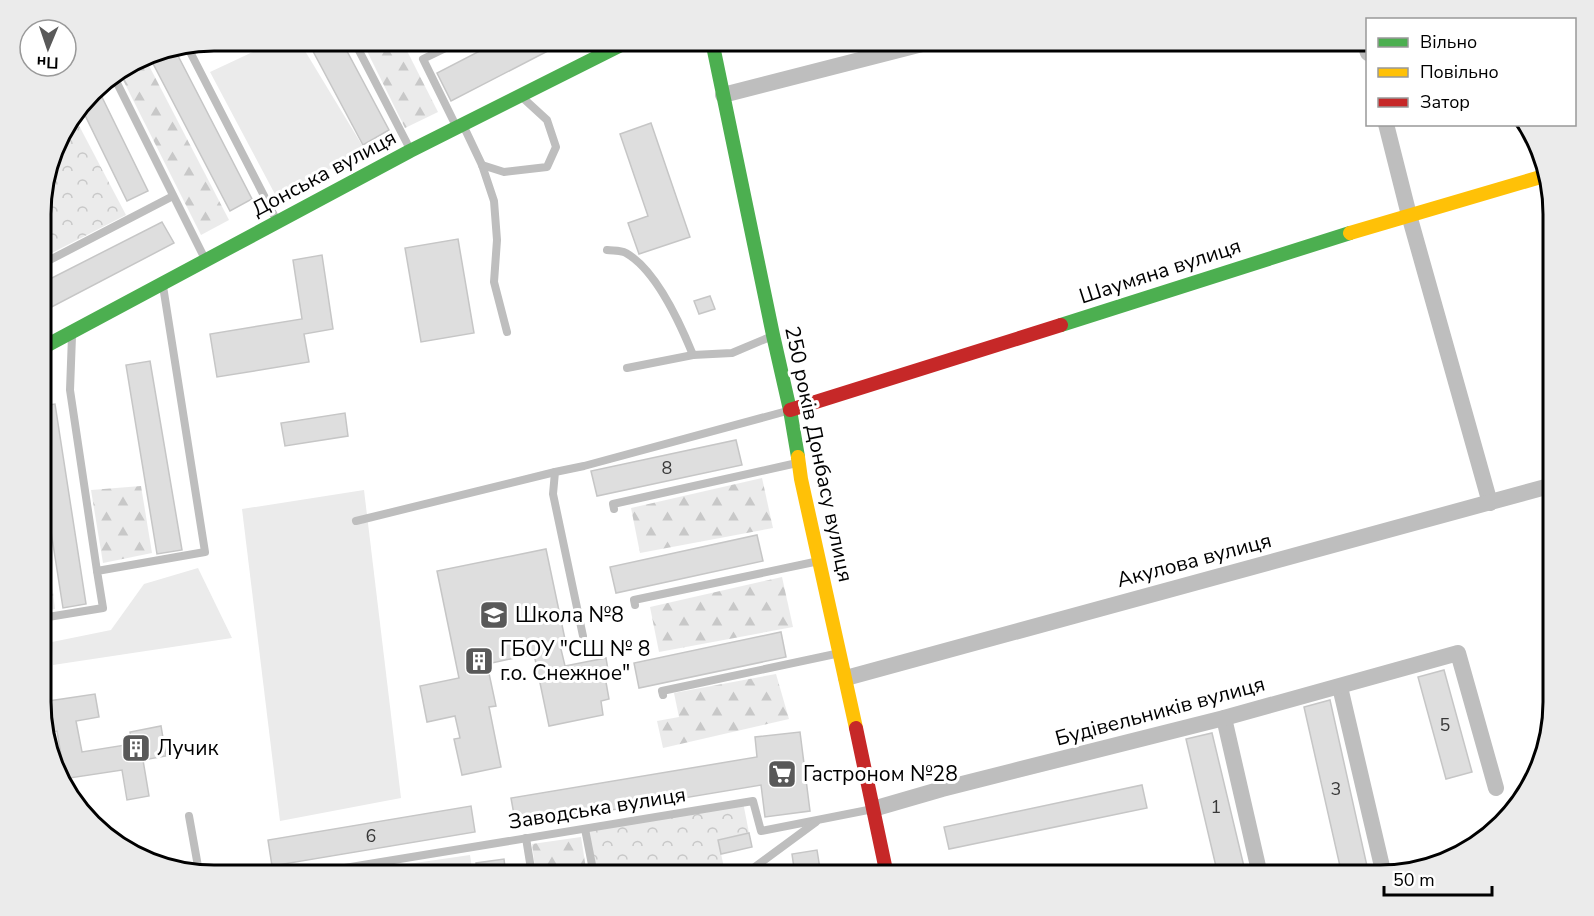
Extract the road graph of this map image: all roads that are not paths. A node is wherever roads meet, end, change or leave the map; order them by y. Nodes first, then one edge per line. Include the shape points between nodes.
1 (360, 51) edge
2 (440, 51) edge
3 (608, 51) edge
4 (714, 51) edge
5 (892, 51) edge
6 (190, 52) edge
7 (117, 83) edge
8 (723, 95) junction
9 (520, 96) junction
10 (460, 126) junction
11 (1387, 126) edge
12 (410, 151) junction
13 (482, 165) junction
14 (1539, 178) edge
15 (174, 196) junction
16 (1409, 215) junction
17 (277, 220) junction
18 (607, 250) dead end
19 (51, 259) edge
20 (206, 260) junction
21 (162, 283) junction
22 (72, 332) junction
23 (507, 332) dead end
24 (773, 335) junction
25 (51, 343) edge
26 (693, 355) junction
27 (627, 368) dead end
28 (790, 410) junction
29 (798, 463) junction
30 (555, 472) junction
31 (1543, 488) edge
32 (1490, 503) junction
33 (614, 509) dead end
34 (356, 521) dead end
35 (819, 561) junction
36 (97, 570) junction
37 (635, 605) dead end
38 (51, 617) edge
39 (583, 636) dead end
40 (840, 653) junction
41 (846, 678) junction
42 (1340, 687) junction
43 (663, 695) dead end
44 (1224, 718) junction
45 (1496, 788) dead end
46 (873, 809) junction
47 (189, 816) dead end
48 (818, 820) junction
49 (585, 829) junction
50 (526, 838) junction
51 (198, 864) edge
52 (363, 865) edge
53 (530, 865) edge
54 (592, 865) edge
55 (757, 865) edge
56 (885, 865) edge
57 (1258, 865) edge
58 (1382, 865) edge

1 - 12 lane
2 - 10 lane via 423,59
3 - 9 street, Донська вулиця
4 - 8 street, 250 років Донбасу вулиця
5 - 8 street
6 - 17 lane
7 - 15 lane
8 - 24 street, 250 років Донбасу вулиця
9 - 10 street, Донська вулиця
9 - 13 lane via 547,120 556,147 548,167 504,172
10 - 12 street, Донська вулиця
10 - 13 lane
11 - 16 street
12 - 17 street, Донська вулиця
13 - 23 lane via 494,201 494,282
14 - 16 street, Шаумяна вулиця
15 - 19 lane
15 - 20 lane
16 - 28 street, Шаумяна вулиця
16 - 32 street
17 - 20 street, Донська вулиця
18 - 26 lane via 623,252 638,262 678,320
20 - 21 street, Донська вулиця
21 - 22 street, Донська вулиця
21 - 36 lane via 205,552
22 - 25 street, Донська вулиця
22 - 36 lane via 70,390
24 - 26 lane via 732,353
24 - 28 street, 250 років Донбасу вулиця
26 - 27 lane
28 - 29 street, 250 років Донбасу вулиця
28 - 30 lane
29 - 33 lane via 613,504
29 - 35 street, 250 років Донбасу вулиця
30 - 34 lane
30 - 39 lane via 553,494
31 - 32 street, Акулова вулиця
32 - 41 street, Акулова вулиця
35 - 37 lane via 634,600
35 - 40 street, 250 років Донбасу вулиця
36 - 38 lane via 103,608
40 - 41 street, 250 років Донбасу вулиця
40 - 43 lane via 662,691
41 - 46 street, 250 років Донбасу вулиця
42 - 44 street, Будівельників вулиця
42 - 45 street, Будівельників вулиця via 1458,653
42 - 58 street
44 - 46 street, Будівельників вулиця
44 - 57 street
46 - 48 lane, Заводська вулиця
46 - 56 street, 250 років Донбасу вулиця
47 - 51 lane
48 - 49 lane, Заводська вулиця via 761,831 753,801
48 - 55 lane
49 - 50 lane, Заводська вулиця
49 - 54 lane
50 - 52 lane, Заводська вулиця
50 - 53 lane

